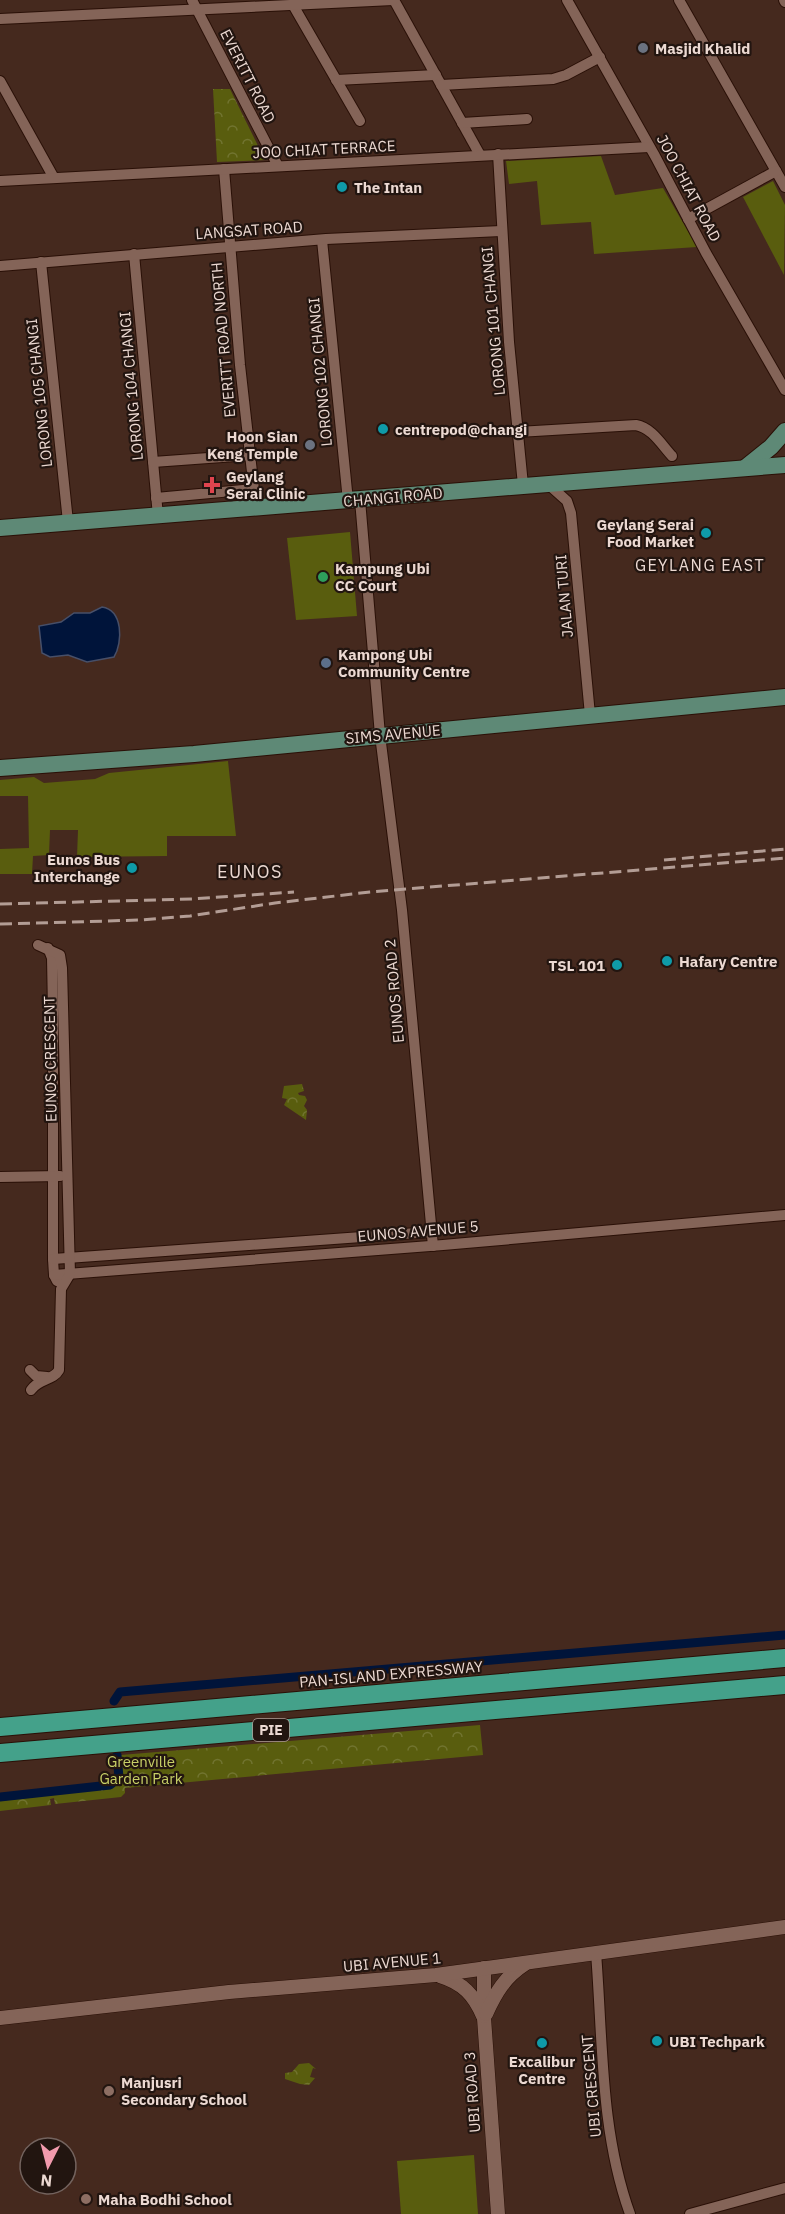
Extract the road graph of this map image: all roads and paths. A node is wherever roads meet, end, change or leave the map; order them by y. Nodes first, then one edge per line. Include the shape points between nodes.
1 (394, 0) edge
2 (567, 0) edge
3 (679, 0) edge
4 (194, 4) edge
5 (293, 5) junction
6 (0, 19) edge
7 (600, 57) junction
8 (439, 80) junction
9 (0, 81) edge
10 (336, 81) junction
11 (527, 119) dead end
12 (360, 121) dead end
13 (462, 123) junction
14 (649, 147) junction
15 (498, 154) junction
16 (480, 155) junction
17 (278, 166) junction
18 (224, 169) junction
19 (776, 171) junction
20 (54, 178) junction
21 (0, 180) edge
22 (785, 187) edge
23 (688, 219) junction
24 (501, 231) junction
25 (322, 240) junction
26 (230, 246) junction
27 (134, 254) junction
28 (41, 262) junction
29 (0, 266) edge
30 (785, 390) edge
31 (785, 431) edge
32 (518, 432) junction
33 (250, 455) junction
34 (672, 456) dead end
35 (153, 462) junction
36 (785, 465) edge
37 (746, 467) junction
38 (548, 484) junction
39 (524, 485) junction
40 (254, 489) junction
41 (156, 498) junction
42 (354, 501) junction
43 (256, 508) junction
44 (158, 516) junction
45 (68, 522) junction
46 (0, 528) edge
47 (785, 697) edge
48 (590, 715) junction
49 (380, 735) junction
50 (0, 768) edge
51 (54, 1176) junction
52 (67, 1176) junction
53 (0, 1177) edge
54 (785, 1215) edge
55 (431, 1232) junction
56 (433, 1246) junction
57 (70, 1258) junction
58 (53, 1259) junction
59 (70, 1274) junction
60 (54, 1275) junction
61 (62, 1289) junction
62 (30, 1370) dead end
63 (51, 1377) junction
64 (31, 1389) dead end
65 (785, 1658) edge
66 (785, 1685) edge
67 (0, 1727) edge
68 (0, 1753) edge
69 (785, 1927) edge
70 (596, 1953) junction
71 (527, 1963) junction
72 (484, 1968) junction
73 (436, 1975) junction
74 (0, 2018) edge
75 (484, 2018) junction
76 (785, 2188) edge
77 (498, 2214) edge
78 (630, 2214) edge
79 (690, 2214) edge

1 - 5 street
1 - 8 street
2 - 7 street, JOO CHIAT ROAD
3 - 19 street
4 - 5 street
4 - 6 street
4 - 17 street, EVERITT ROAD
5 - 10 street
7 - 8 street via 553,79
7 - 14 street, JOO CHIAT ROAD
8 - 10 street
8 - 13 street
9 - 20 street
10 - 12 street
11 - 13 street
13 - 16 street
14 - 15 street, JOO CHIAT TERRACE
14 - 23 street, JOO CHIAT ROAD
15 - 16 street, JOO CHIAT TERRACE
15 - 24 street, LORONG 101 CHANGI
16 - 17 street, JOO CHIAT TERRACE
17 - 18 street, JOO CHIAT TERRACE
18 - 20 street, JOO CHIAT TERRACE
18 - 26 street, EVERITT ROAD NORTH
19 - 22 street
19 - 23 street
20 - 21 street, JOO CHIAT TERRACE
23 - 30 street, JOO CHIAT ROAD
24 - 25 street, LANGSAT ROAD
24 - 32 street, LORONG 101 CHANGI
25 - 26 street, LANGSAT ROAD
25 - 42 street, LORONG 102 CHANGI via 340,421
26 - 27 street, LANGSAT ROAD
26 - 33 street, EVERITT ROAD NORTH
27 - 28 street, LANGSAT ROAD
27 - 35 street, LORONG 104 CHANGI
28 - 29 street, LANGSAT ROAD
28 - 45 street, LORONG 105 CHANGI
31 - 37 main road
32 - 34 street via 644,426
32 - 39 street, LORONG 101 CHANGI
33 - 35 street
33 - 40 street, EVERITT ROAD NORTH
35 - 41 street, LORONG 104 CHANGI
36 - 37 main road, CHANGI ROAD
37 - 38 main road, CHANGI ROAD
38 - 39 main road, CHANGI ROAD
38 - 48 street, JALAN TURI via 567,501 571,513
39 - 42 main road, CHANGI ROAD
40 - 41 street
40 - 43 street, EVERITT ROAD NORTH
41 - 44 street, LORONG 104 CHANGI
42 - 43 main road, CHANGI ROAD
42 - 49 street, LORONG 102 CHANGI
43 - 44 main road, CHANGI ROAD
44 - 45 main road, CHANGI ROAD
45 - 46 main road, CHANGI ROAD
47 - 48 main road, SIMS AVENUE
48 - 49 main road, SIMS AVENUE
49 - 50 main road, SIMS AVENUE
49 - 55 street, EUNOS ROAD 2 via 402,910
51 - 52 street
51 - 52 street, EUNOS CRESCENT via 52,958 43,946 60,955 62,968
51 - 53 street
51 - 58 street, EUNOS CRESCENT
52 - 57 street, EUNOS CRESCENT
54 - 56 street, EUNOS AVENUE 5
55 - 56 street, EUNOS ROAD 2
55 - 57 street, EUNOS AVENUE 5
56 - 59 street, EUNOS AVENUE 5
57 - 58 street, EUNOS AVENUE 5
57 - 59 street, EUNOS CRESCENT
58 - 60 street, EUNOS CRESCENT
59 - 60 street, EUNOS AVENUE 5
59 - 61 street, EUNOS CRESCENT
60 - 61 street, EUNOS CRESCENT
61 - 63 street, EUNOS CRESCENT via 59,1366 57,1374
62 - 63 street via 36,1376
63 - 64 street via 36,1382
65 - 67 highway, PAN-ISLAND EXPRESSWAY / PIE
66 - 68 highway, PIE
69 - 70 street, UBI AVENUE 1
70 - 71 street, UBI AVENUE 1
70 - 78 street, UBI CRESCENT via 608,2116 613,2154
71 - 72 street, UBI AVENUE 1
71 - 75 street via 502,1983
72 - 73 street, UBI AVENUE 1
72 - 75 street, UBI ROAD 3
73 - 74 street, UBI AVENUE 1
73 - 75 street via 466,1988
75 - 77 street, UBI ROAD 3
76 - 79 street

